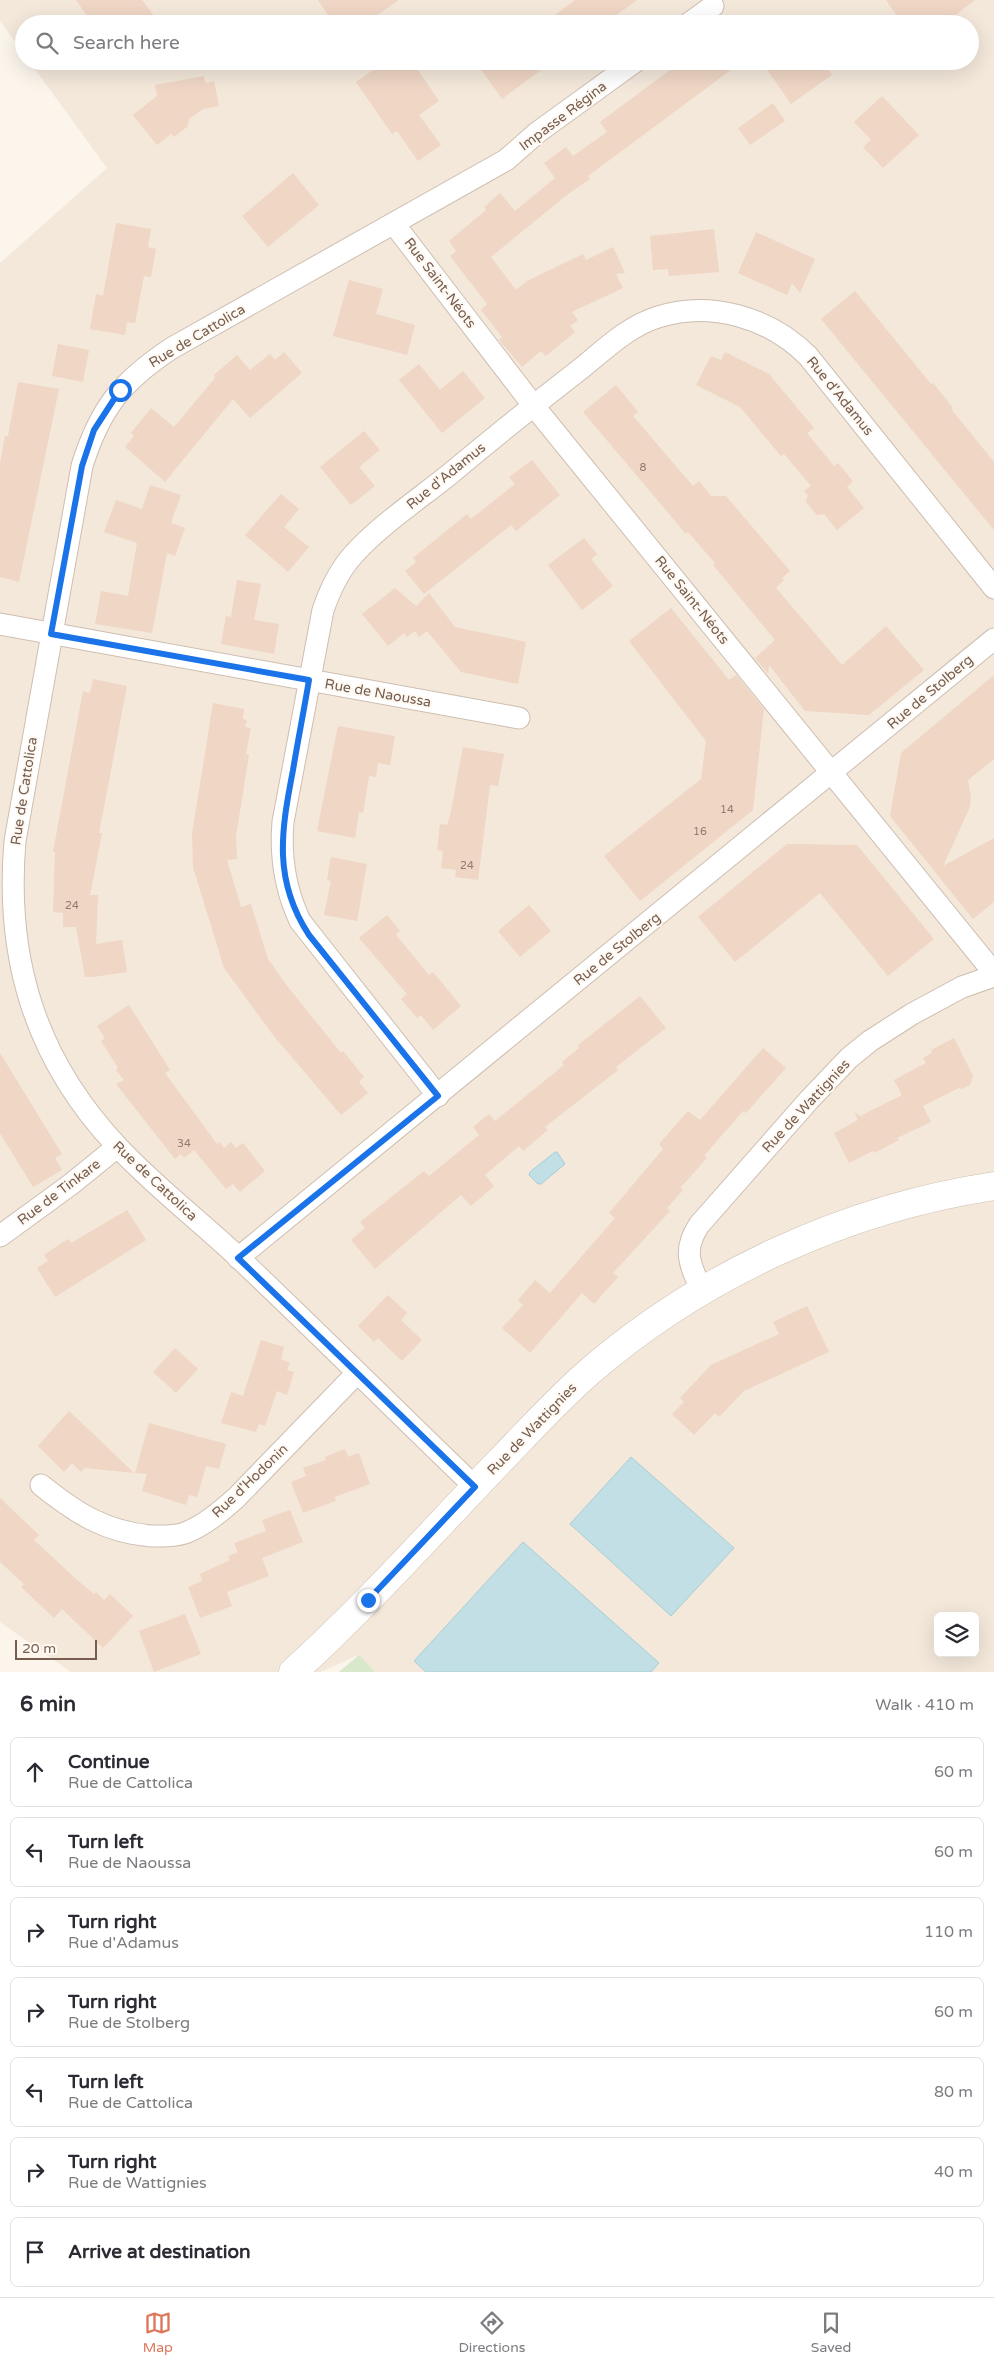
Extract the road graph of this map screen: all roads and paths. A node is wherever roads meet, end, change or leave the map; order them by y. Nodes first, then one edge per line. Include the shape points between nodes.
1 (713, 6) dead end
2 (700, 15) edge
3 (624, 70) edge
4 (516, 153) joint
5 (394, 224) junction
6 (533, 405) junction
7 (994, 588) edge
8 (0, 624) edge
9 (51, 634) junction
10 (994, 639) edge
11 (309, 680) junction
12 (519, 718) dead end
13 (832, 773) junction
14 (6, 878) edge
15 (994, 975) edge
16 (438, 1096) junction
17 (117, 1147) junction
18 (994, 1186) edge
19 (0, 1236) edge
20 (238, 1258) junction
21 (702, 1291) junction
22 (356, 1373) junction
23 (41, 1485) dead end
24 (475, 1487) junction
25 (293, 1672) edge

1 - 2 street
3 - 4 street, Impasse Régina via 538,132
4 - 5 street, Rue de Cattolica
5 - 6 street, Rue Saint-Néots
5 - 9 street, Rue de Cattolica via 172,348 120,390 94,430 82,466
6 - 7 street, Rue d'Adamus via 627,332 659,316 708,311 753,320 786,337 808,356
6 - 11 street, Rue d'Adamus via 354,554 328,595
6 - 13 street, Rue Saint-Néots
8 - 9 street, Rue de Naoussa
9 - 11 street, Rue de Naoussa
9 - 14 street, Rue de Cattolica
10 - 13 street, Rue de Stolberg
11 - 12 street, Rue de Naoussa
11 - 16 street, Rue d'Adamus via 283,822 282,855 288,890 309,935
13 - 15 street, Rue Saint-Néots
13 - 16 street, Rue de Stolberg
14 - 17 street, Rue de Cattolica via 16,945 36,1020 81,1102
15 - 21 street, Rue de Wattignies via 962,987 912,1014 870,1041 829,1077 691,1237 689,1261
16 - 20 street, Rue de Stolberg
17 - 19 street, Rue de Tinkare via 70,1186
17 - 20 street, Rue de Cattolica
18 - 21 street, Rue de Wattignies via 916,1202 844,1224 782,1250
20 - 22 street, Rue de Cattolica
21 - 24 street, Rue de Wattignies via 639,1332 588,1373
22 - 23 street, Rue d'Hodonin via 236,1498 214,1517 184,1533 165,1537 113,1530 89,1519
22 - 24 street, Rue de Cattolica
24 - 25 street, Rue de Wattignies via 350,1618

